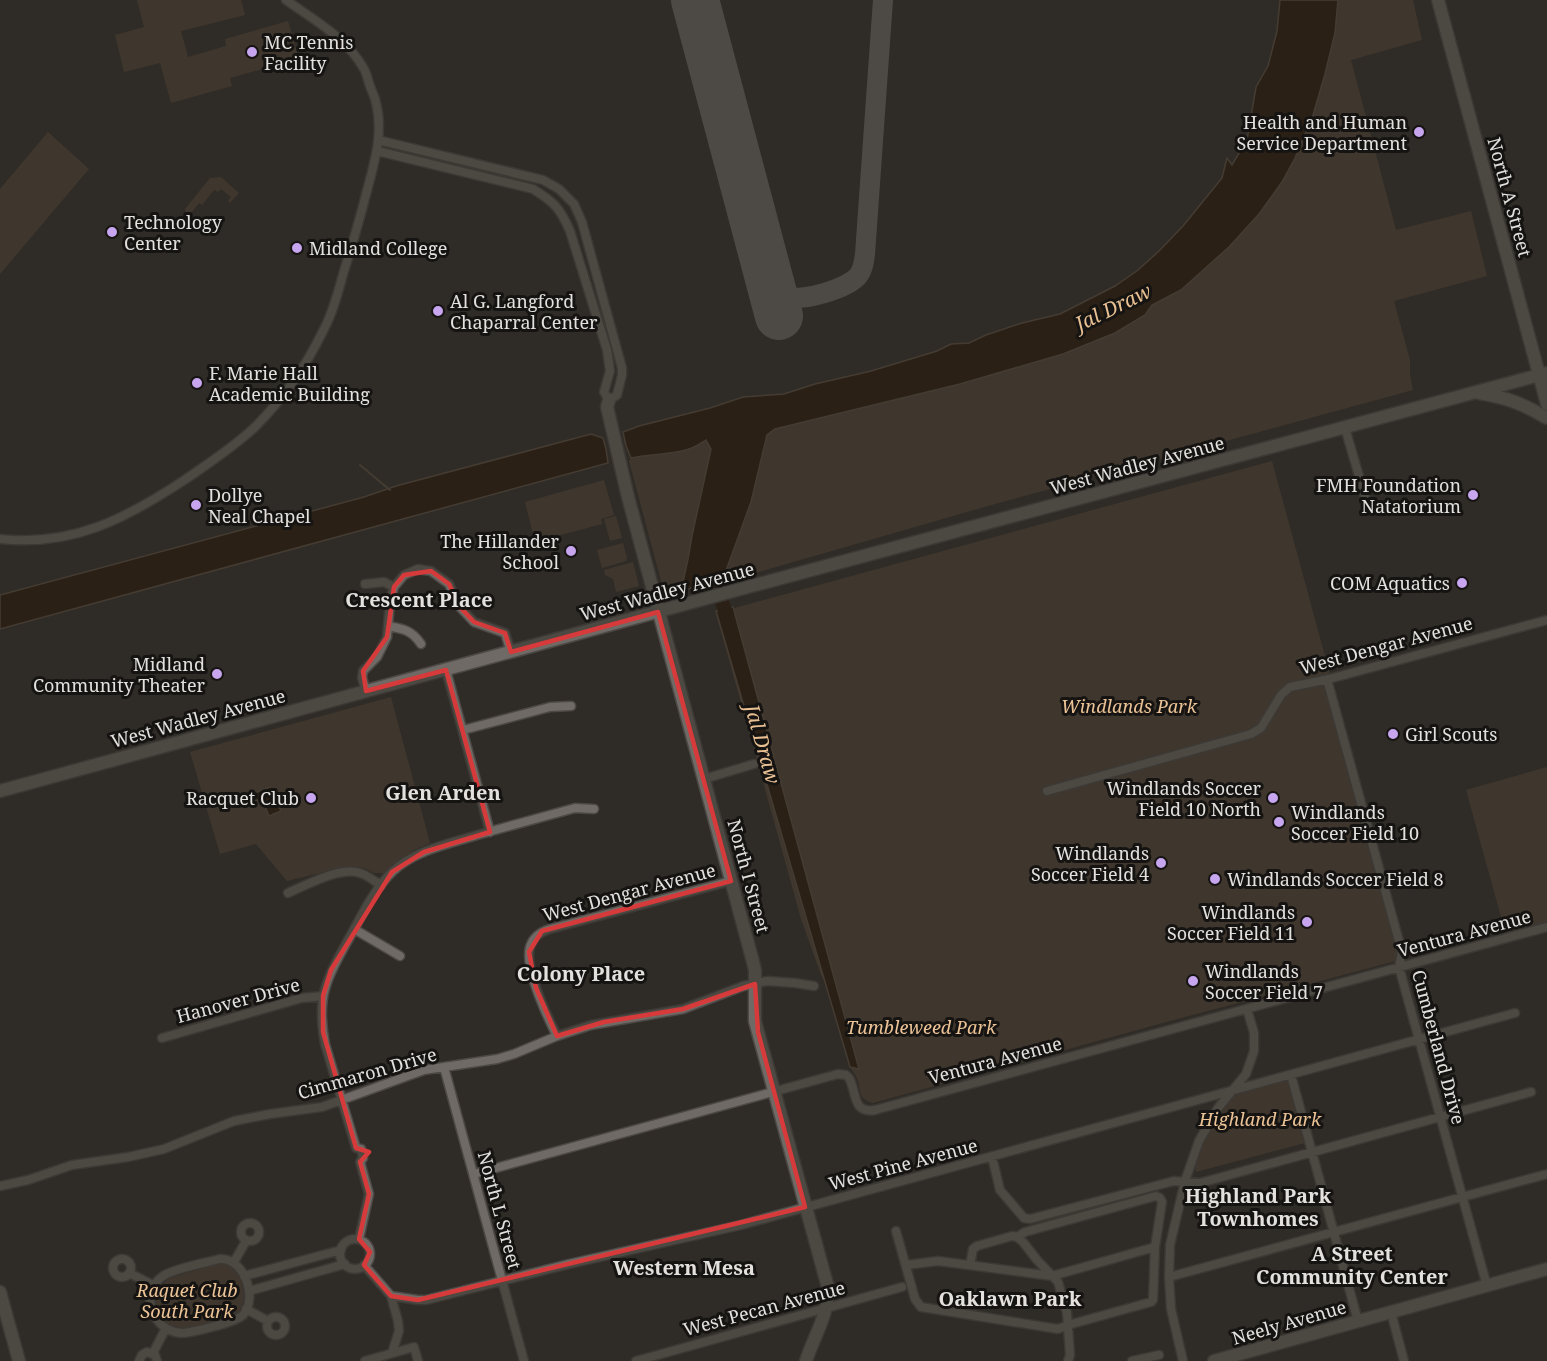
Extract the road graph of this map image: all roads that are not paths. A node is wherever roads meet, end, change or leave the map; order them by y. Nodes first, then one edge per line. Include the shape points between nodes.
1 (286, 0) edge
2 (1438, 0) edge
3 (378, 140) junction
4 (377, 151) junction
5 (597, 278) junction
6 (585, 280) junction
7 (1543, 374) edge
8 (1475, 393) junction
9 (609, 400) junction
10 (1547, 404) edge
11 (1547, 418) edge
12 (1345, 428) junction
13 (1366, 500) dead end
14 (0, 539) edge
15 (365, 584) dead end
16 (394, 587) junction
17 (658, 612) junction
18 (1547, 620) edge
19 (388, 626) junction
20 (421, 644) dead end
21 (511, 652) junction
22 (446, 670) junction
23 (1327, 679) junction
24 (366, 691) junction
25 (571, 706) dead end
26 (462, 730) junction
27 (754, 764) dead end
28 (704, 779) junction
29 (0, 791) edge
30 (1047, 791) dead end
31 (594, 809) dead end
32 (490, 832) junction
33 (731, 881) junction
34 (381, 885) junction
35 (288, 893) dead end
36 (1547, 927) edge
37 (354, 929) junction
38 (400, 956) dead end
39 (1400, 967) junction
40 (755, 984) junction
41 (814, 986) dead end
42 (323, 996) junction
43 (1247, 1009) junction
44 (1515, 1013) dead end
45 (557, 1036) junction
46 (162, 1038) dead end
47 (1419, 1040) junction
48 (444, 1067) junction
49 (1291, 1075) junction
50 (774, 1091) junction
51 (1233, 1091) junction
52 (1531, 1092) dead end
53 (343, 1101) junction
54 (1441, 1117) junction
55 (1312, 1152) junction
56 (992, 1157) junction
57 (474, 1174) junction
58 (1547, 1174) edge
59 (1185, 1181) junction
60 (0, 1185) edge
61 (1462, 1197) junction
62 (805, 1207) junction
63 (896, 1231) dead end
64 (1334, 1232) junction
65 (1017, 1237) junction
66 (359, 1239) junction
67 (246, 1241) dead end
68 (1155, 1247) junction
69 (341, 1250) junction
70 (234, 1262) junction
71 (345, 1264) junction
72 (364, 1265) junction
73 (906, 1265) junction
74 (970, 1265) junction
75 (1547, 1269) edge
76 (129, 1273) dead end
77 (244, 1276) junction
78 (1052, 1276) junction
79 (1169, 1277) junction
80 (503, 1281) junction
81 (155, 1286) junction
82 (1487, 1286) junction
83 (902, 1287) dead end
84 (249, 1291) junction
85 (0, 1292) edge
86 (391, 1296) junction
87 (827, 1308) junction
88 (246, 1309) junction
89 (1391, 1312) junction
90 (1358, 1321) junction
91 (268, 1322) dead end
92 (1068, 1324) junction
93 (166, 1328) junction
94 (392, 1353) junction
95 (1159, 1355) dead end
96 (155, 1357) edge
97 (19, 1361) edge
98 (139, 1361) edge
99 (365, 1361) edge
100 (418, 1361) edge
101 (524, 1361) edge
102 (636, 1361) edge
103 (806, 1361) edge
104 (1068, 1361) edge
105 (1132, 1361) edge
106 (1183, 1361) edge
107 (1214, 1361) edge
108 (1404, 1361) edge

1 - 3 street via 339,38 364,69 377,104
2 - 7 main road, North A Street
3 - 4 street
3 - 5 street via 543,180 559,189 574,204 582,222
4 - 6 street via 533,189 547,197 562,213
4 - 14 street via 354,241 324,331 285,393 254,428 171,489 100,527 49,539
5 - 6 street
5 - 9 street via 622,368 617,395
6 - 9 street via 607,350 610,371 604,392
7 - 8 main road, West Wadley Avenue
7 - 10 main road, North A Street
8 - 11 main road via 1504,398
8 - 12 main road, West Wadley Avenue
9 - 17 main road, North I Street via 607,407
12 - 13 street
12 - 17 main road, West Wadley Avenue
15 - 16 street via 384,582
16 - 19 street
16 - 21 street via 404,575 418,569 431,571 449,584 459,606 474,622 505,633
17 - 21 main road, West Wadley Avenue
17 - 28 main road, North I Street
18 - 23 street, West Dengar Avenue
19 - 20 street via 404,629
19 - 24 street via 377,657 363,671
21 - 22 main road, West Wadley Avenue
22 - 24 main road, West Wadley Avenue
22 - 26 street
23 - 30 street, West Dengar Avenue via 1290,687 1261,728 1251,734
23 - 39 street, Cumberland Drive via 1402,952
24 - 29 main road, West Wadley Avenue
25 - 26 street via 550,707
26 - 32 street
27 - 28 street
28 - 33 main road, North I Street
31 - 32 street via 574,808
32 - 34 street via 411,859
33 - 40 main road, North I Street via 753,962
33 - 45 street, West Dengar Avenue via 537,935 530,945 531,966 539,997
34 - 35 street via 359,872 342,872
34 - 37 street
36 - 39 street, Ventura Avenue
37 - 38 street
37 - 42 street via 331,970
39 - 43 street, Ventura Avenue
39 - 47 street, Cumberland Drive
40 - 41 street, Cimmaron Drive via 767,981
40 - 45 street, Cimmaron Drive via 667,1012 604,1022
40 - 50 main road, North I Street via 755,1021
42 - 46 street, Hanover Drive via 302,998
42 - 53 street via 324,1038
43 - 50 street, Ventura Avenue via 869,1111 859,1106 851,1082 842,1074
43 - 51 street via 1254,1051 1246,1074
44 - 47 street, West Pine Avenue
45 - 48 street, Cimmaron Drive via 497,1059
47 - 49 street, West Pine Avenue
47 - 54 street, Cumberland Drive
48 - 53 street, Cimmaron Drive via 409,1075
48 - 57 street, North L Street
49 - 51 street, West Pine Avenue
49 - 55 street
50 - 57 street, Ventura Avenue
50 - 62 main road, North I Street
51 - 56 street, West Pine Avenue
51 - 59 street via 1199,1141
52 - 54 street
53 - 60 street, Cimmaron Drive via 234,1121 156,1151 72,1165
53 - 66 street via 356,1148 361,1149 360,1162 369,1194
54 - 55 street
54 - 61 street, Cumberland Drive
55 - 59 street via 1200,1183
55 - 64 street
56 - 59 street via 1000,1190 1025,1219
56 - 62 street, West Pine Avenue
57 - 80 street, North L Street
58 - 61 street
59 - 79 street via 1170,1245
61 - 64 street
61 - 82 street, Cumberland Drive
62 - 80 street, West Pine Avenue
62 - 87 main road, North I Street via 827,1284
63 - 73 street
64 - 79 street
64 - 90 street
65 - 68 street via 1156,1196 1162,1202
65 - 74 street via 977,1246
65 - 78 street
66 - 69 street via 346,1242
66 - 72 street via 370,1252
67 - 70 street
68 - 78 street
68 - 92 street via 1151,1302
69 - 71 street
69 - 77 street
70 - 77 street
70 - 81 street via 220,1259 173,1272 161,1277
71 - 72 street via 357,1268
71 - 84 street
72 - 86 street
73 - 74 street via 938,1261
73 - 92 street via 921,1307 1058,1329
74 - 78 street
75 - 82 main road, Neely Avenue
76 - 81 street
77 - 84 street
78 - 92 street via 1058,1282
79 - 106 street via 1171,1309
80 - 86 street, West Pine Avenue via 426,1300
80 - 101 street, North L Street
81 - 93 street via 152,1308
82 - 89 main road, Neely Avenue
83 - 87 street, West Pecan Avenue
84 - 88 street
85 - 97 main road
86 - 94 street via 399,1331
87 - 102 street, West Pecan Avenue
87 - 103 main road, North I Street
88 - 91 street
88 - 93 street via 236,1320 190,1332
89 - 90 main road, Neely Avenue
89 - 108 street
90 - 107 main road, Neely Avenue
92 - 104 street
93 - 96 street
94 - 99 street
94 - 100 street via 414,1347
95 - 105 street
96 - 98 street via 144,1353

